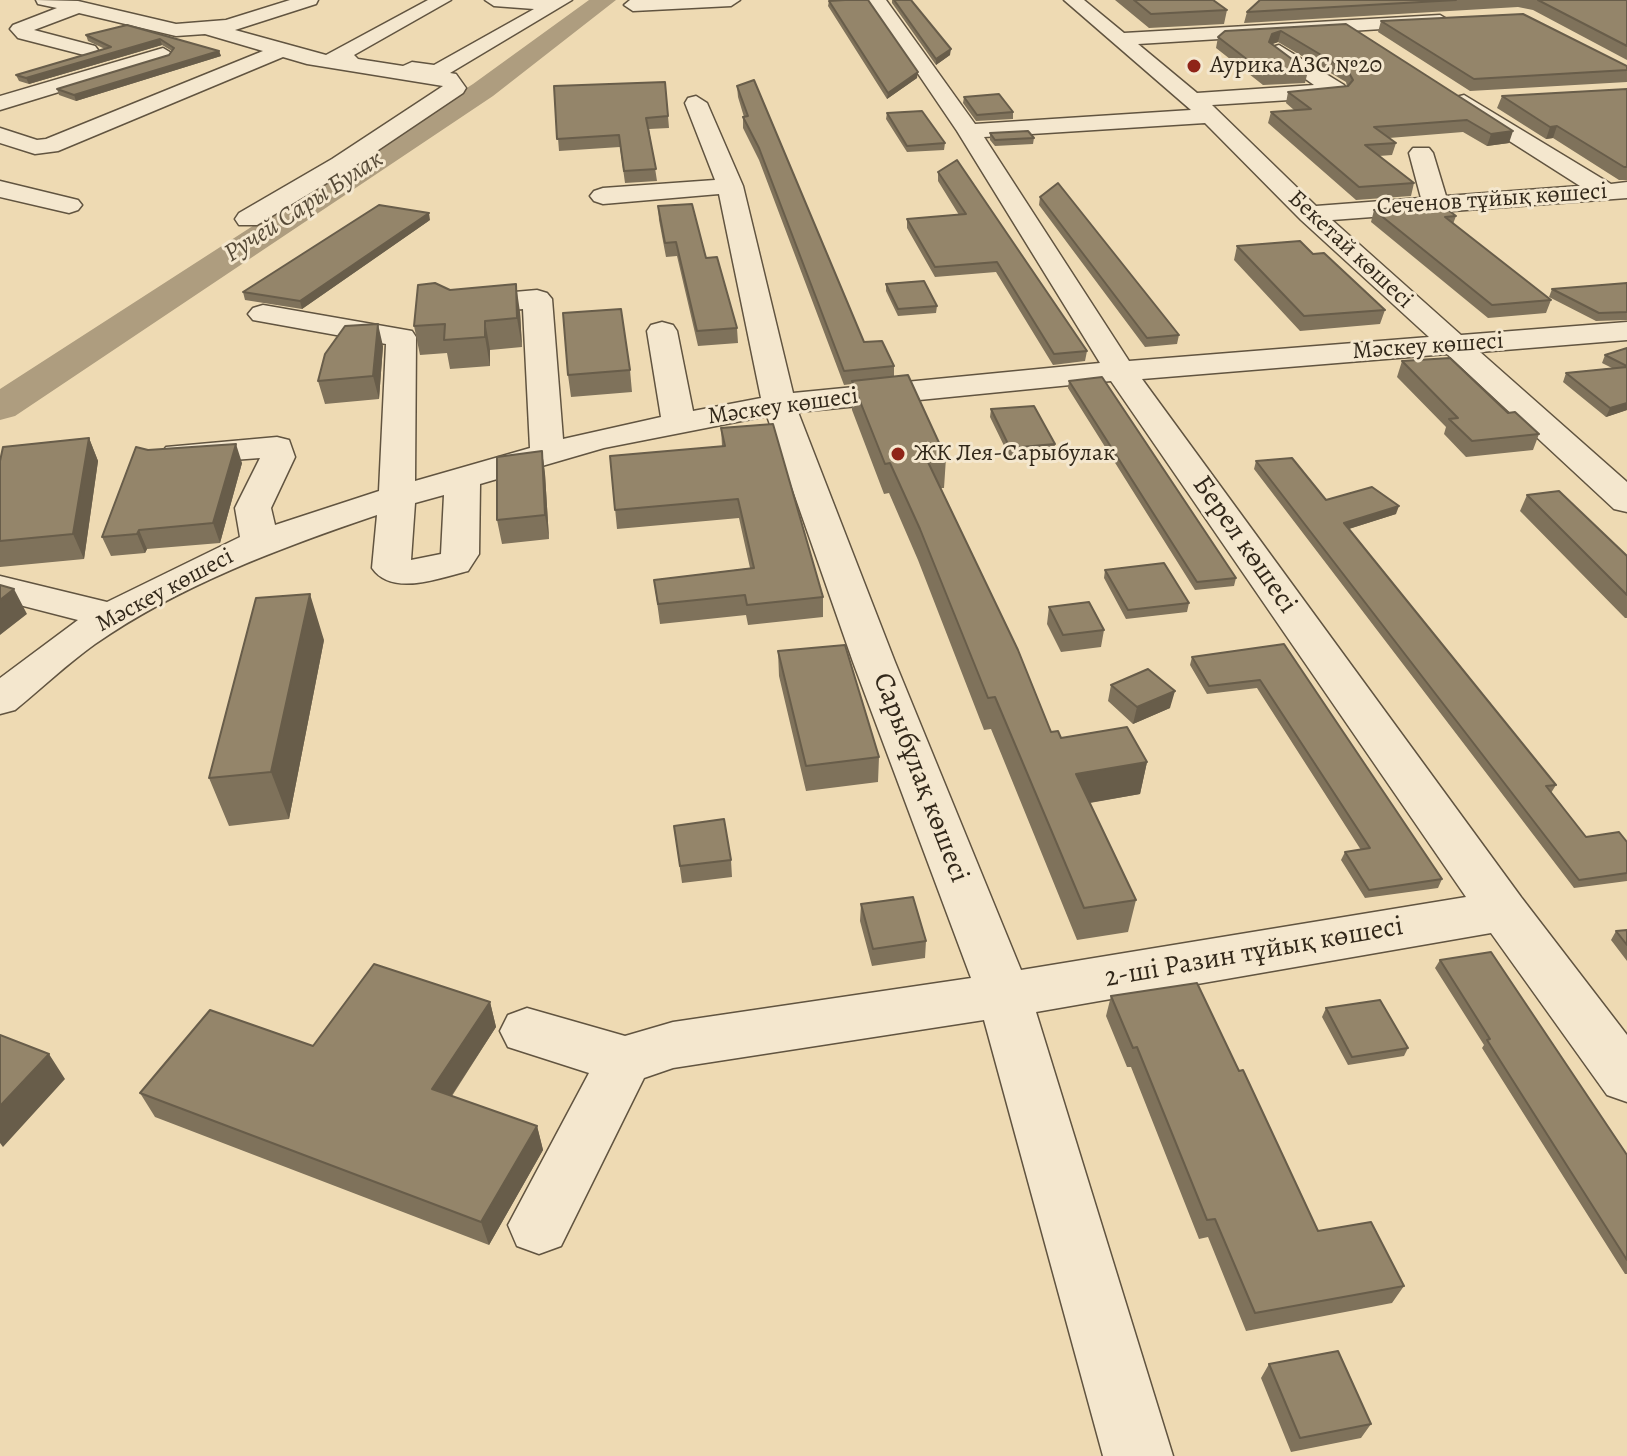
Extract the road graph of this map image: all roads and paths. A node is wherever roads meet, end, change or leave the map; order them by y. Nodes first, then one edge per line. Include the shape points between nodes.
1 (45, 0) edge
2 (309, 0) edge
3 (442, 0) edge
4 (494, 0) edge
5 (580, 0) edge
6 (731, 0) edge
7 (877, 0) edge
8 (1073, 0) edge
9 (562, 2) edge
10 (633, 5) dead end
11 (78, 7) junction
12 (1456, 20) edge
13 (1348, 26) junction
14 (203, 29) junction
15 (1119, 39) junction
16 (1374, 43) edge
17 (88, 50) edge
18 (281, 51) junction
19 (1279, 51) edge
20 (163, 54) edge
21 (466, 75) dead end
22 (1507, 98) edge
23 (0, 103) edge
24 (696, 103) dead end
25 (1202, 108) junction
26 (85, 130) junction
27 (969, 131) junction
28 (0, 135) edge
29 (1421, 153) dead end
30 (730, 186) junction
31 (0, 189) edge
32 (1616, 191) edge
33 (603, 196) dead end
34 (69, 205) dead end
35 (1436, 205) junction
36 (1310, 214) junction
37 (248, 219) dead end
38 (455, 306) edge
39 (263, 314) dead end
40 (662, 331) dead end
41 (1627, 331) edge
42 (1453, 345) junction
43 (1120, 371) junction
44 (779, 404) junction
45 (679, 423) junction
46 (547, 453) junction
47 (155, 456) edge
48 (462, 477) junction
49 (1623, 494) edge
50 (397, 497) junction
51 (260, 542) junction
52 (0, 588) edge
53 (113, 616) junction
54 (0, 700) edge
55 (1503, 911) junction
56 (1004, 995) junction
57 (527, 1031) dead end
58 (625, 1060) junction
59 (1627, 1078) edge
60 (539, 1225) dead end
61 (1138, 1456) edge

1 - 11 street
2 - 14 street
3 - 9 street via 334,58 437,72
4 - 9 street
5 - 9 street
5 - 21 street
6 - 10 street
7 - 27 street, Берел көшесі
8 - 15 street, Бекетай көшесі
11 - 14 street via 176,30
11 - 17 street via 20,29
12 - 13 street
13 - 15 street
13 - 16 street
14 - 18 street
15 - 25 street, Бекетай көшесі
18 - 26 street
18 - 37 street via 448,79 455,88
19 - 25 street via 1336,90
20 - 23 street
22 - 32 street via 1456,97
23 - 26 street
24 - 30 street, Сарыбұлақ көшесі
25 - 27 street
25 - 36 street, Бекетай көшесі
26 - 28 street via 42,148
27 - 43 street, Берел көшесі
29 - 35 street
30 - 33 street
30 - 44 street, Сарыбұлақ көшесі
31 - 34 street
32 - 35 street, Сеченов тұйық көшесі
35 - 36 street, Сеченов тұйық көшесі
36 - 42 street, Бекетай көшесі
38 - 46 street via 537,299
39 - 50 street via 401,337
40 - 45 street
41 - 42 street, Мәскеу көшесі
42 - 43 street, Мәскеу көшесі
42 - 49 street, Бекетай көшесі
43 - 44 street, Мәскеу көшесі
43 - 55 street, Берел көшесі
44 - 45 street, Мәскеу көшесі
44 - 56 street, Сарыбұлақ көшесі
45 - 46 street, Мәскеу көшесі
46 - 48 street, Мәскеу көшесі
47 - 51 street via 277,447 278,457 253,508
48 - 50 street, Мәскеу көшесі
48 - 50 street via 460,554 454,563 402,573 391,568
50 - 51 street, Мәскеу көшесі
51 - 53 street, Мәскеу көшесі
52 - 53 street
53 - 54 street, Мәскеу көшесі
55 - 56 street, 2-ші Разин тұйық көшесі
55 - 59 street, Берел көшесі
56 - 58 street, 2-ші Разин тұйық көшесі via 673,1045
56 - 61 street, Сарыбұлақ көшесі
57 - 58 street
58 - 60 street

